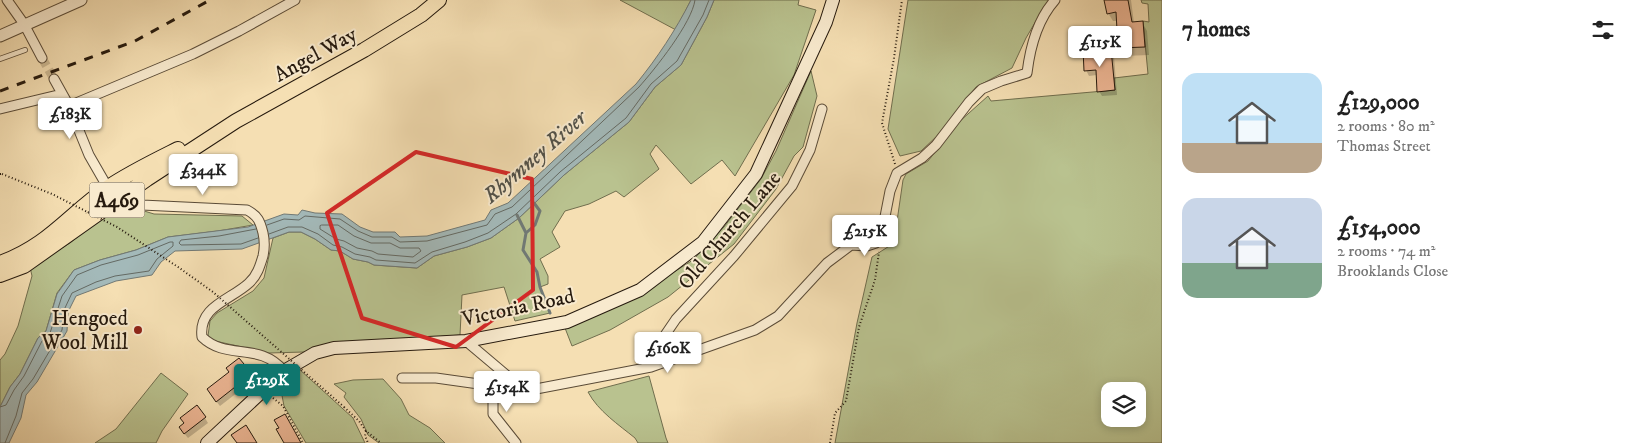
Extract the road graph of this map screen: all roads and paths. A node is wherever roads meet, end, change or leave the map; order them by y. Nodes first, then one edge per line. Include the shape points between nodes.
1 (7, 0) edge
2 (81, 0) edge
3 (295, 0) edge
4 (439, 0) edge
5 (833, 0) edge
6 (902, 0) edge
7 (1055, 0) edge
8 (24, 24) junction
9 (0, 36) edge
10 (25, 50) dead end
11 (42, 58) tunnel mouth
12 (0, 59) edge
13 (54, 79) tunnel mouth
14 (62, 94) junction
15 (69, 106) junction
16 (0, 109) edge
17 (822, 109) dead end
18 (233, 123) junction
19 (897, 173) junction
20 (1, 174) edge
21 (108, 188) junction
22 (127, 192) junction
23 (882, 237) junction
24 (0, 263) edge
25 (0, 275) edge
26 (466, 341) junction
27 (651, 367) junction
28 (284, 371) junction
29 (402, 378) dead end
30 (517, 384) junction
31 (493, 386) junction
32 (283, 406) dead end
33 (366, 431) junction
34 (207, 443) edge
35 (303, 443) edge
36 (368, 443) edge
37 (381, 443) edge
38 (516, 443) edge
39 (830, 443) edge

1 - 8 street
2 - 8 street
3 - 15 street via 193,54
4 - 18 main road, Angel Way / A469 via 372,45
5 - 26 main road, Victoria Road via 826,22 756,174 703,242 640,290 568,322
6 - 19 path via 882,124
7 - 19 street via 1047,9 1030,53 1027,73 982,89 936,145
8 - 9 street
8 - 11 street
10 - 12 lane
13 - 14 street
14 - 15 street
14 - 16 street
15 - 21 street via 89,156
17 - 27 street, Old Church Lane via 810,150 792,186 676,319 661,342
18 - 21 main road, A469 via 160,158
18 - 22 main road, A469
19 - 23 street via 890,191
20 - 33 path, bridge via 52,194 116,227 178,267 213,292 344,407
21 - 24 main road, A469 via 37,246
22 - 25 main road, A469 via 24,266
22 - 28 street via 142,205 246,210 260,220 266,244 260,268 250,283 217,304 200,326 202,337 213,346 262,354
23 - 27 street via 867,246 851,245 827,263 778,316 755,330
23 - 39 path via 875,280 859,327 846,401 835,413
26 - 28 main road, Victoria Road via 334,348 315,353
26 - 30 street
27 - 30 street via 536,389
28 - 34 main road, Victoria Road
29 - 31 street via 436,378
30 - 31 street
31 - 38 street via 493,414
32 - 35 path
33 - 36 path
33 - 37 path

